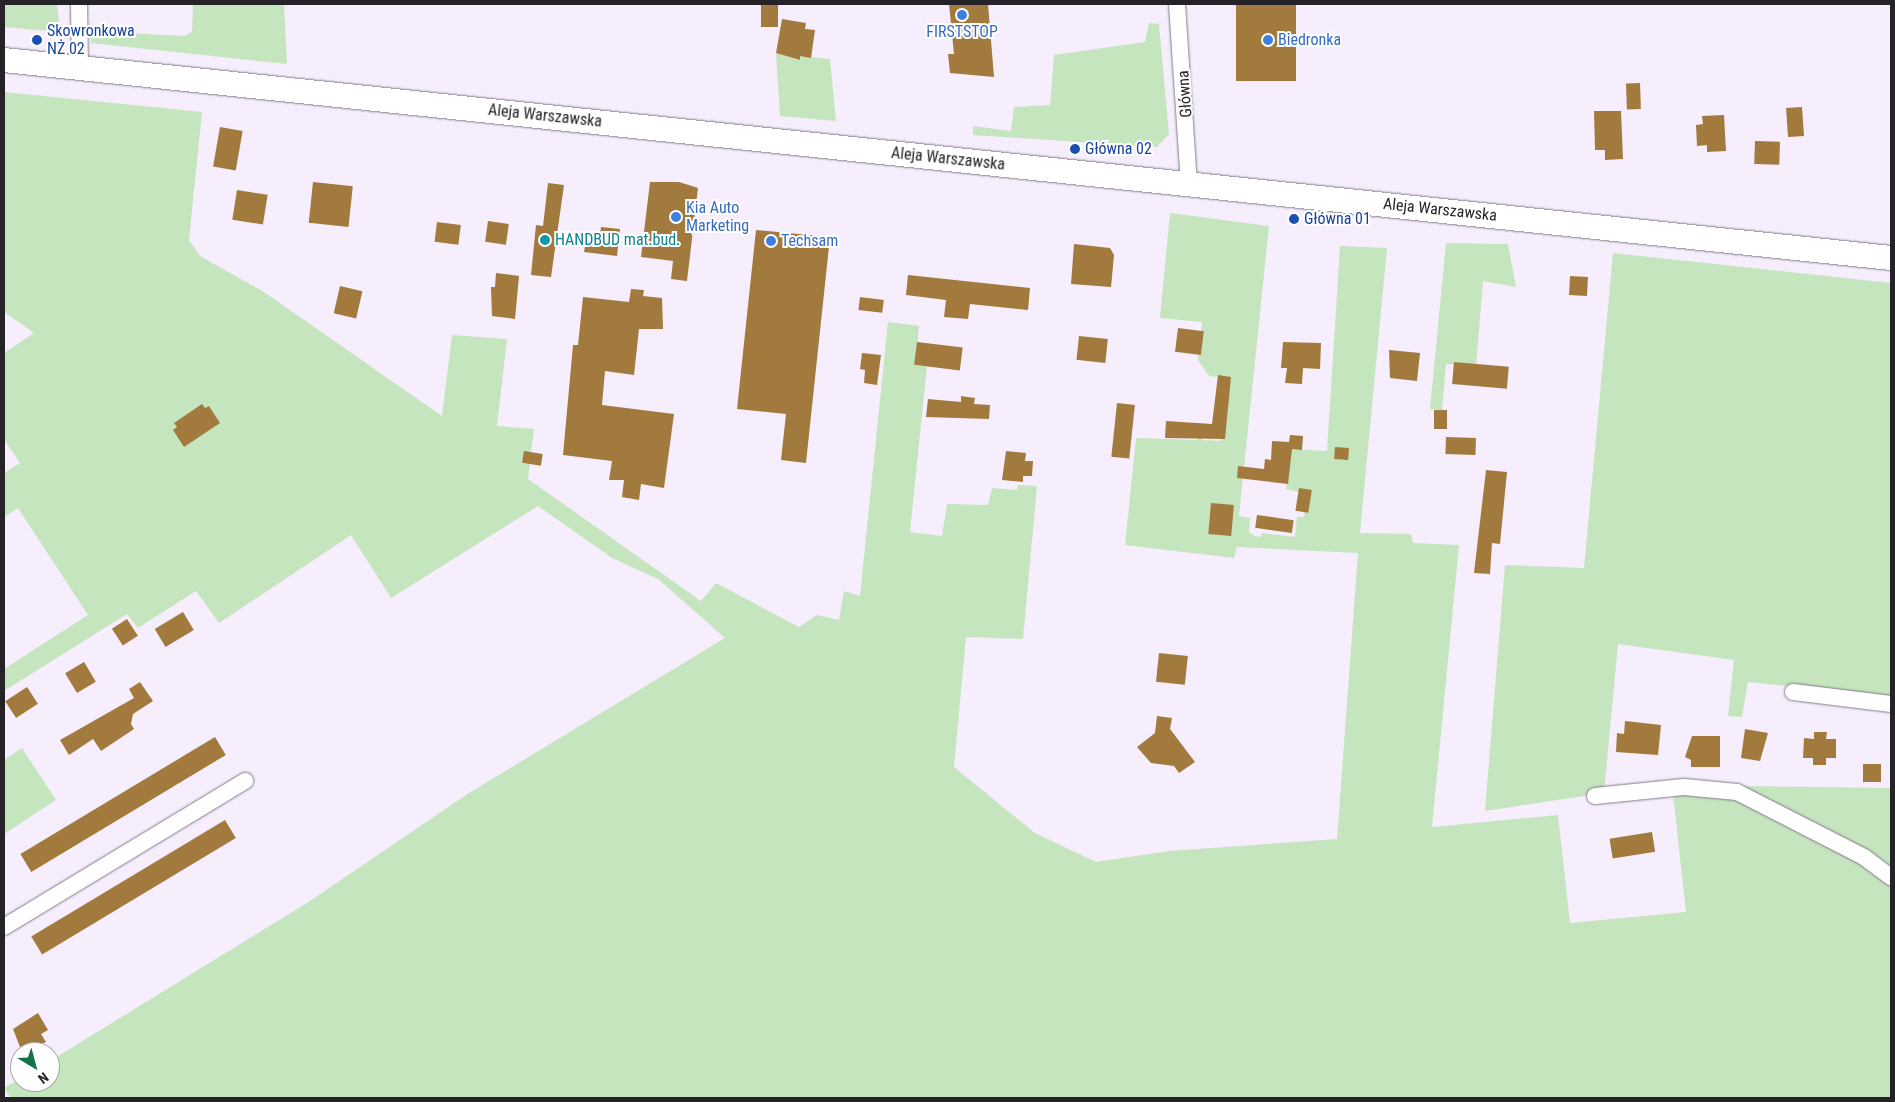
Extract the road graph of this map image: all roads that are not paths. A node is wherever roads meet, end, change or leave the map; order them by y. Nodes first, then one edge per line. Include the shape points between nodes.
1 (79, 4) edge
2 (1177, 4) edge
3 (4, 60) edge
4 (80, 68) junction
5 (1189, 184) junction
6 (1891, 258) edge
7 (1793, 692) dead end
8 (1891, 704) edge
9 (245, 781) dead end
10 (1595, 796) dead end
11 (1891, 877) edge
12 (4, 927) edge

1 - 4 street
2 - 5 street, Główna
3 - 4 street, Aleja Warszawska
4 - 5 street, Aleja Warszawska
5 - 6 street, Aleja Warszawska
7 - 8 street
9 - 12 street
10 - 11 street via 1684,788 1736,792 1864,857

